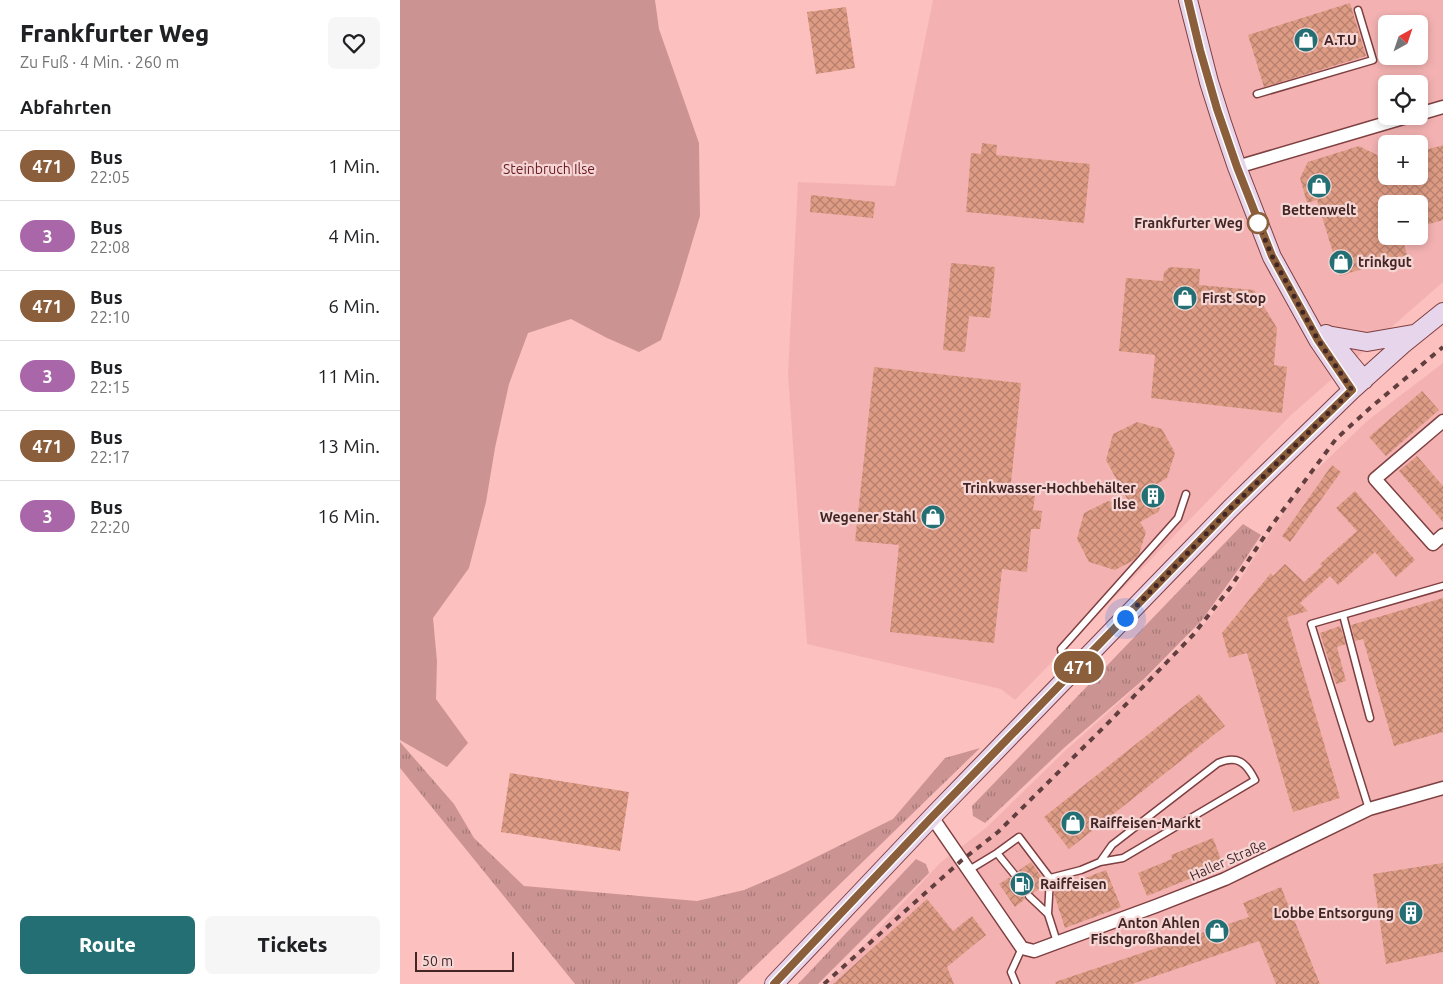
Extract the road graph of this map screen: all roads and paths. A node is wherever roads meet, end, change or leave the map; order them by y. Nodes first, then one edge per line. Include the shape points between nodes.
1 (1188, 0) edge
2 (1358, 10) dead end
3 (1257, 94) dead end
4 (1443, 107) edge
5 (1428, 111) edge
6 (1379, 125) edge
7 (1237, 167) junction
8 (1443, 312) edge
9 (1306, 315) junction
10 (1416, 334) junction
11 (1327, 335) junction
12 (1358, 385) junction
13 (1443, 421) edge
14 (1186, 494) dead end
15 (1443, 536) edge
16 (1443, 586) edge
17 (1343, 615) junction
18 (1073, 673) junction
19 (1370, 718) dead end
20 (1443, 788) edge
21 (1370, 809) junction
22 (932, 817) junction
23 (997, 853) junction
24 (1100, 862) junction
25 (969, 870) junction
26 (1014, 874) dead end
27 (1050, 878) junction
28 (1029, 896) dead end
29 (1048, 914) junction
30 (1057, 942) junction
31 (1022, 948) junction
32 (774, 984) edge
33 (1016, 984) edge

1 - 7 main road via 1208,82
2 - 3 lane via 1372,60
4 - 5 street
6 - 7 street
7 - 9 main road via 1272,256
8 - 10 main road
9 - 11 main road
9 - 12 main road via 1318,340
10 - 11 main road via 1367,342
10 - 12 main road
11 - 12 main road
12 - 18 main road via 1230,509
13 - 15 street via 1374,479 1433,544
14 - 18 lane via 1178,518 1061,649 1064,664
16 - 17 lane
17 - 19 lane
17 - 21 lane via 1311,624
18 - 22 main road
20 - 21 street, Haller Straße
21 - 30 street, Haller Straße via 1225,879
22 - 25 street
22 - 32 main road
23 - 25 lane
23 - 26 lane
23 - 27 lane via 1019,837
24 - 24 lane via 1112,845 1218,763 1229,759 1239,761 1250,770 1255,780 1123,858
24 - 27 lane
25 - 31 street
27 - 29 lane
28 - 29 lane
29 - 30 lane
30 - 31 street, Haller Straße via 1034,951
31 - 33 lane via 1011,972

